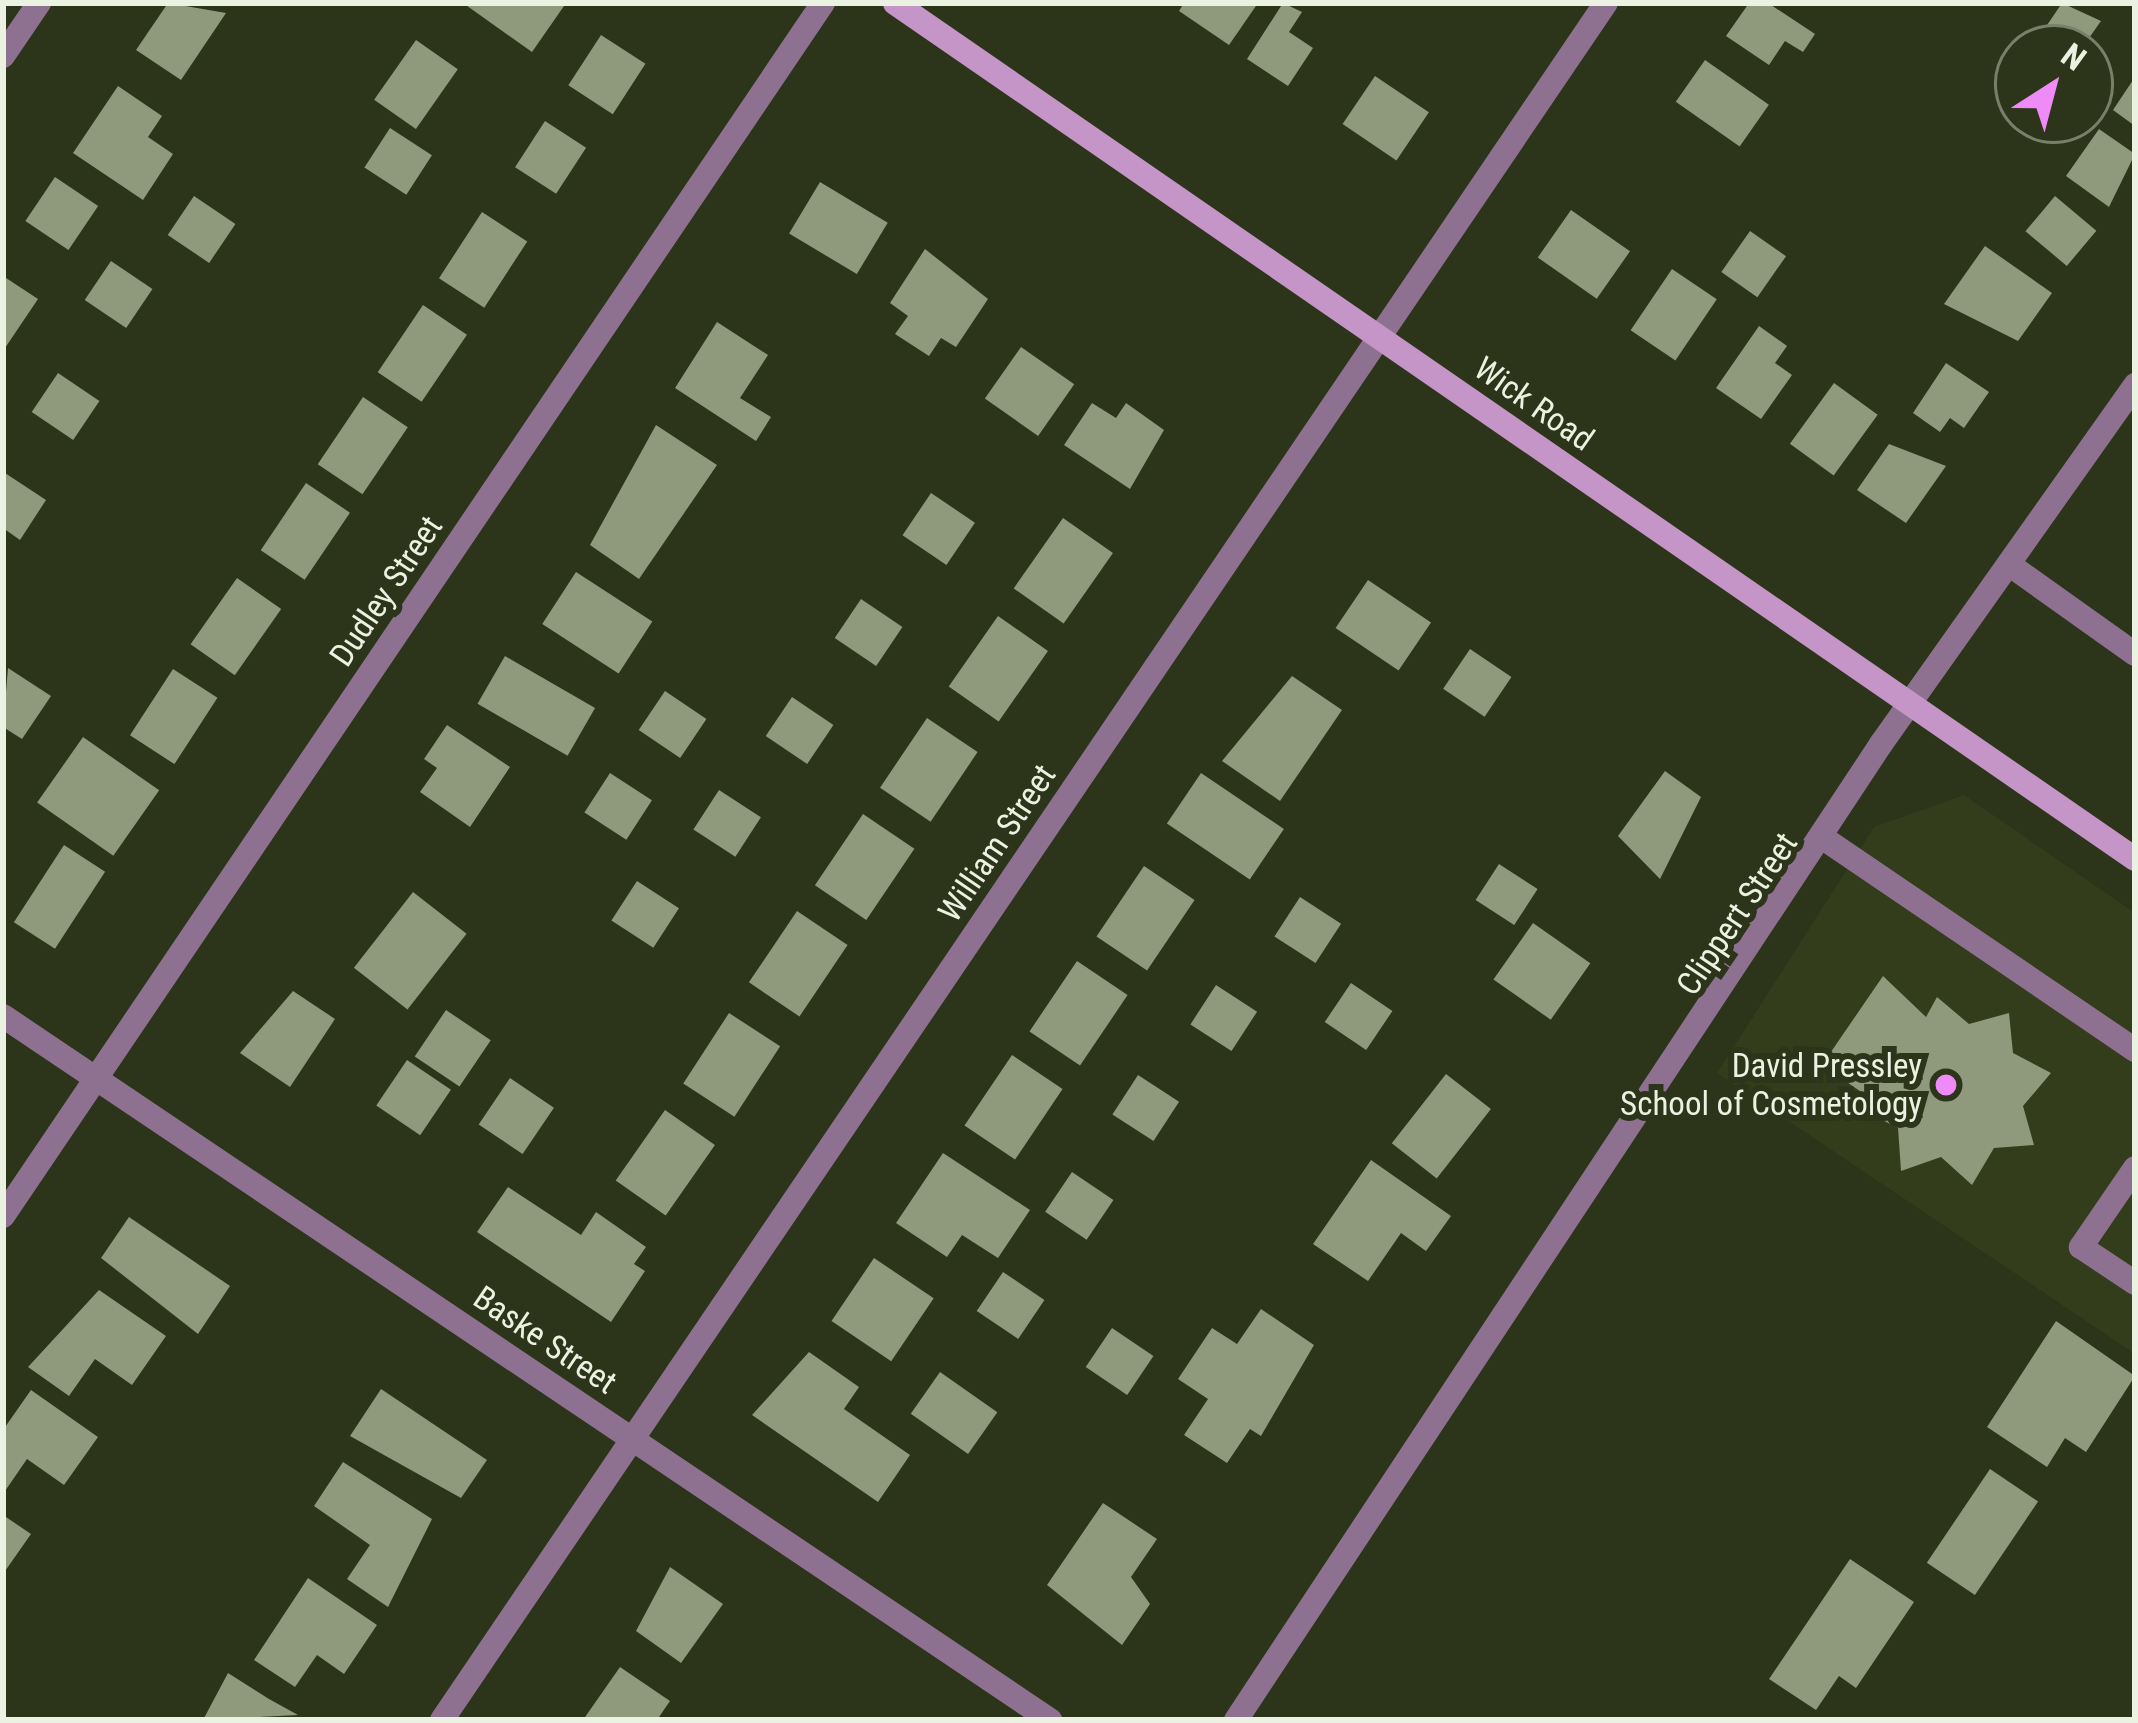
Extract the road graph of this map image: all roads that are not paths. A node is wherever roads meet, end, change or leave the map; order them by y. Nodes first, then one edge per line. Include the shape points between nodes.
1 (39, 3) edge
2 (823, 3) edge
3 (895, 3) edge
4 (1606, 3) edge
5 (3, 56) edge
6 (1380, 337) junction
7 (2135, 385) edge
8 (2010, 566) junction
9 (2135, 653) edge
10 (1909, 706) junction
11 (1826, 839) junction
12 (2135, 860) edge
13 (3, 1016) edge
14 (2135, 1050) edge
15 (97, 1078) junction
16 (2135, 1168) edge
17 (3, 1216) edge
18 (2135, 1283) edge
19 (632, 1439) junction
20 (442, 1720) edge
21 (1050, 1720) edge
22 (1236, 1720) edge

1 - 5 street
2 - 15 street, Dudley Street
3 - 6 street, Wick Road
4 - 6 street, William Street
6 - 10 street, Wick Road
6 - 19 street, William Street
7 - 8 street, Clippert Street
8 - 9 street
8 - 10 street, Clippert Street
10 - 11 street, Clippert Street
10 - 12 street, Wick Road
11 - 14 street
11 - 22 street, Clippert Street
13 - 15 street, Baske Street
15 - 17 street, Dudley Street
15 - 19 street, Baske Street
16 - 18 street via 2081,1246
19 - 20 street, William Street
19 - 21 street, Baske Street

